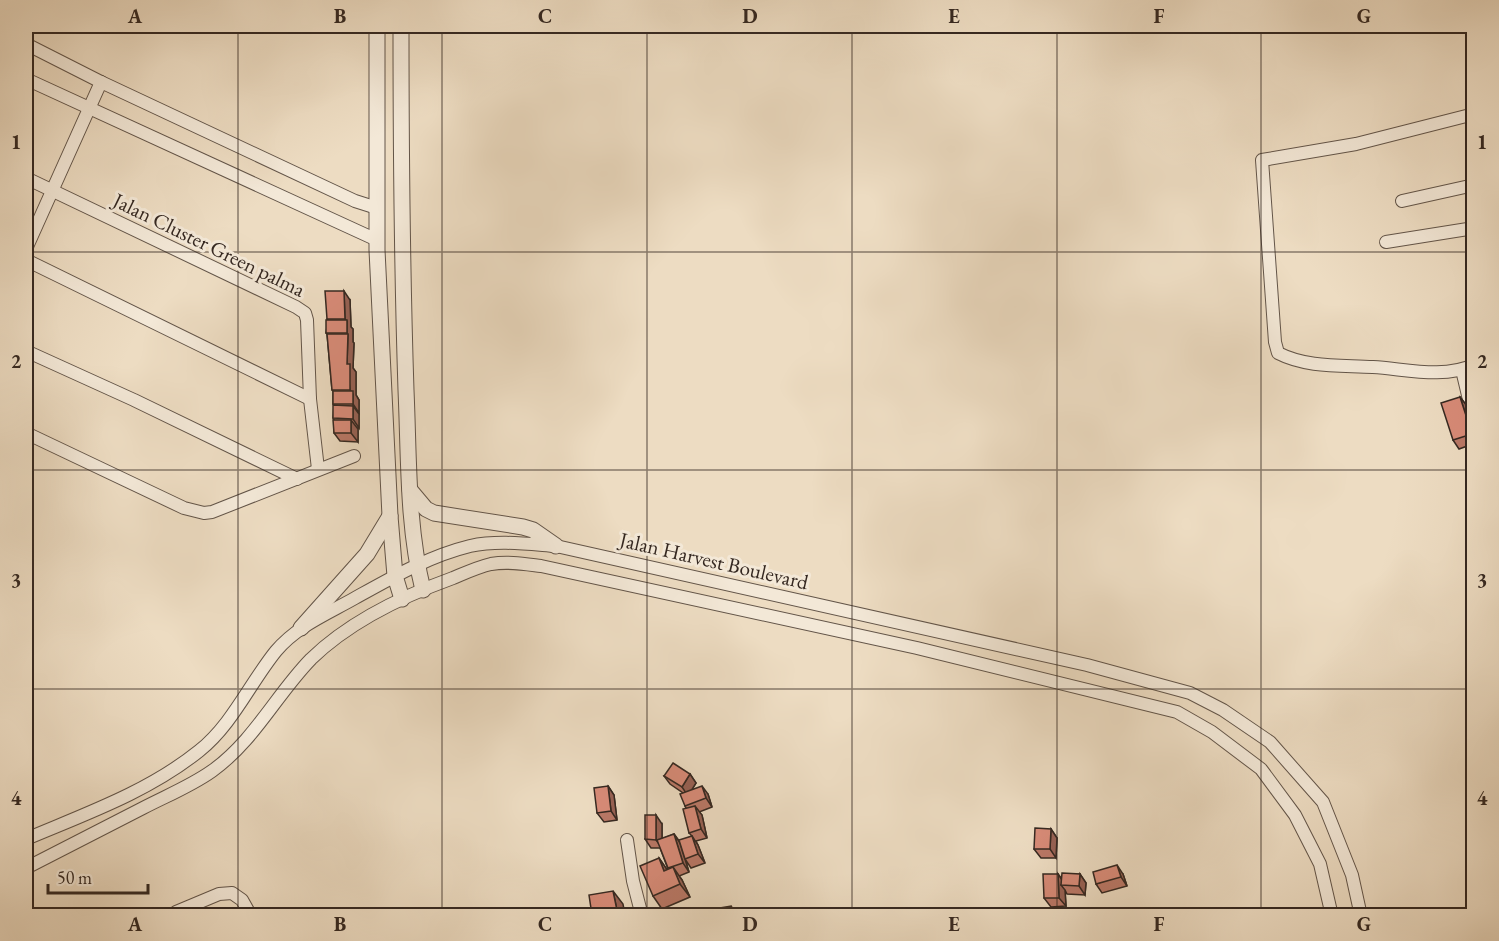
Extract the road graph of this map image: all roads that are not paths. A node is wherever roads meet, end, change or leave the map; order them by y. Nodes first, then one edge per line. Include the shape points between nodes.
1 (377, 26) edge
2 (401, 26) edge
3 (26, 44) edge
4 (26, 79) edge
5 (100, 85) junction
6 (90, 104) junction
7 (1473, 114) edge
8 (26, 178) edge
9 (1473, 185) edge
10 (51, 192) junction
11 (1402, 201) dead end
12 (376, 208) junction
13 (1473, 228) edge
14 (377, 240) junction
15 (1386, 242) dead end
16 (26, 249) edge
17 (26, 260) edge
18 (26, 351) edge
19 (1468, 368) edge
20 (310, 399) junction
21 (1473, 421) edge
22 (26, 433) edge
23 (354, 456) dead end
24 (318, 469) junction
25 (297, 479) junction
26 (410, 490) junction
27 (390, 516) junction
28 (556, 546) junction
29 (417, 566) junction
30 (395, 576) junction
31 (423, 590) junction
32 (402, 599) junction
33 (842, 610) junction
34 (301, 628) junction
35 (837, 632) junction
36 (26, 839) edge
37 (627, 840) dead end
38 (26, 868) edge
39 (176, 912) dead end
40 (251, 915) edge
41 (642, 915) edge
42 (1332, 915) edge
43 (1361, 915) edge

1 - 12 street
2 - 26 street via 401,252
3 - 5 street
4 - 6 street
5 - 6 street
5 - 12 street
6 - 10 street
6 - 14 street
7 - 19 street via 1356,144 1262,160 1278,353 1323,364 1409,371
8 - 10 street, Jalan Cluster Green palma
9 - 11 street
10 - 16 street
10 - 20 street, Jalan Cluster Green palma via 305,313
12 - 14 street
13 - 15 street
14 - 27 street
17 - 20 street
18 - 25 street
19 - 21 street
20 - 24 street, Jalan Cluster Green palma
22 - 25 street via 184,508 204,513
23 - 24 street
24 - 25 street
26 - 28 street via 434,513 522,526
26 - 29 street
27 - 30 street
27 - 34 street via 367,554
28 - 29 street, Jalan Harvest Boulevard via 471,546
28 - 33 street, Jalan Harvest Boulevard
29 - 30 street, Jalan Harvest Boulevard
29 - 31 street
30 - 32 street
30 - 34 street, Jalan Harvest Boulevard
31 - 32 street, Jalan Harvest Boulevard
31 - 35 street, Jalan Harvest Boulevard via 493,564 541,566
32 - 38 street, Jalan Harvest Boulevard via 357,623 312,658 254,732 211,771
33 - 35 street
33 - 43 street, Jalan Harvest Boulevard via 1087,665 1190,693 1223,710 1270,742 1323,802 1352,875
34 - 36 street, Jalan Harvest Boulevard via 276,652 199,752 136,793
35 - 42 street, Jalan Harvest Boulevard via 1178,712 1261,769 1295,815 1320,864
37 - 41 street
39 - 40 street via 219,894 232,893

